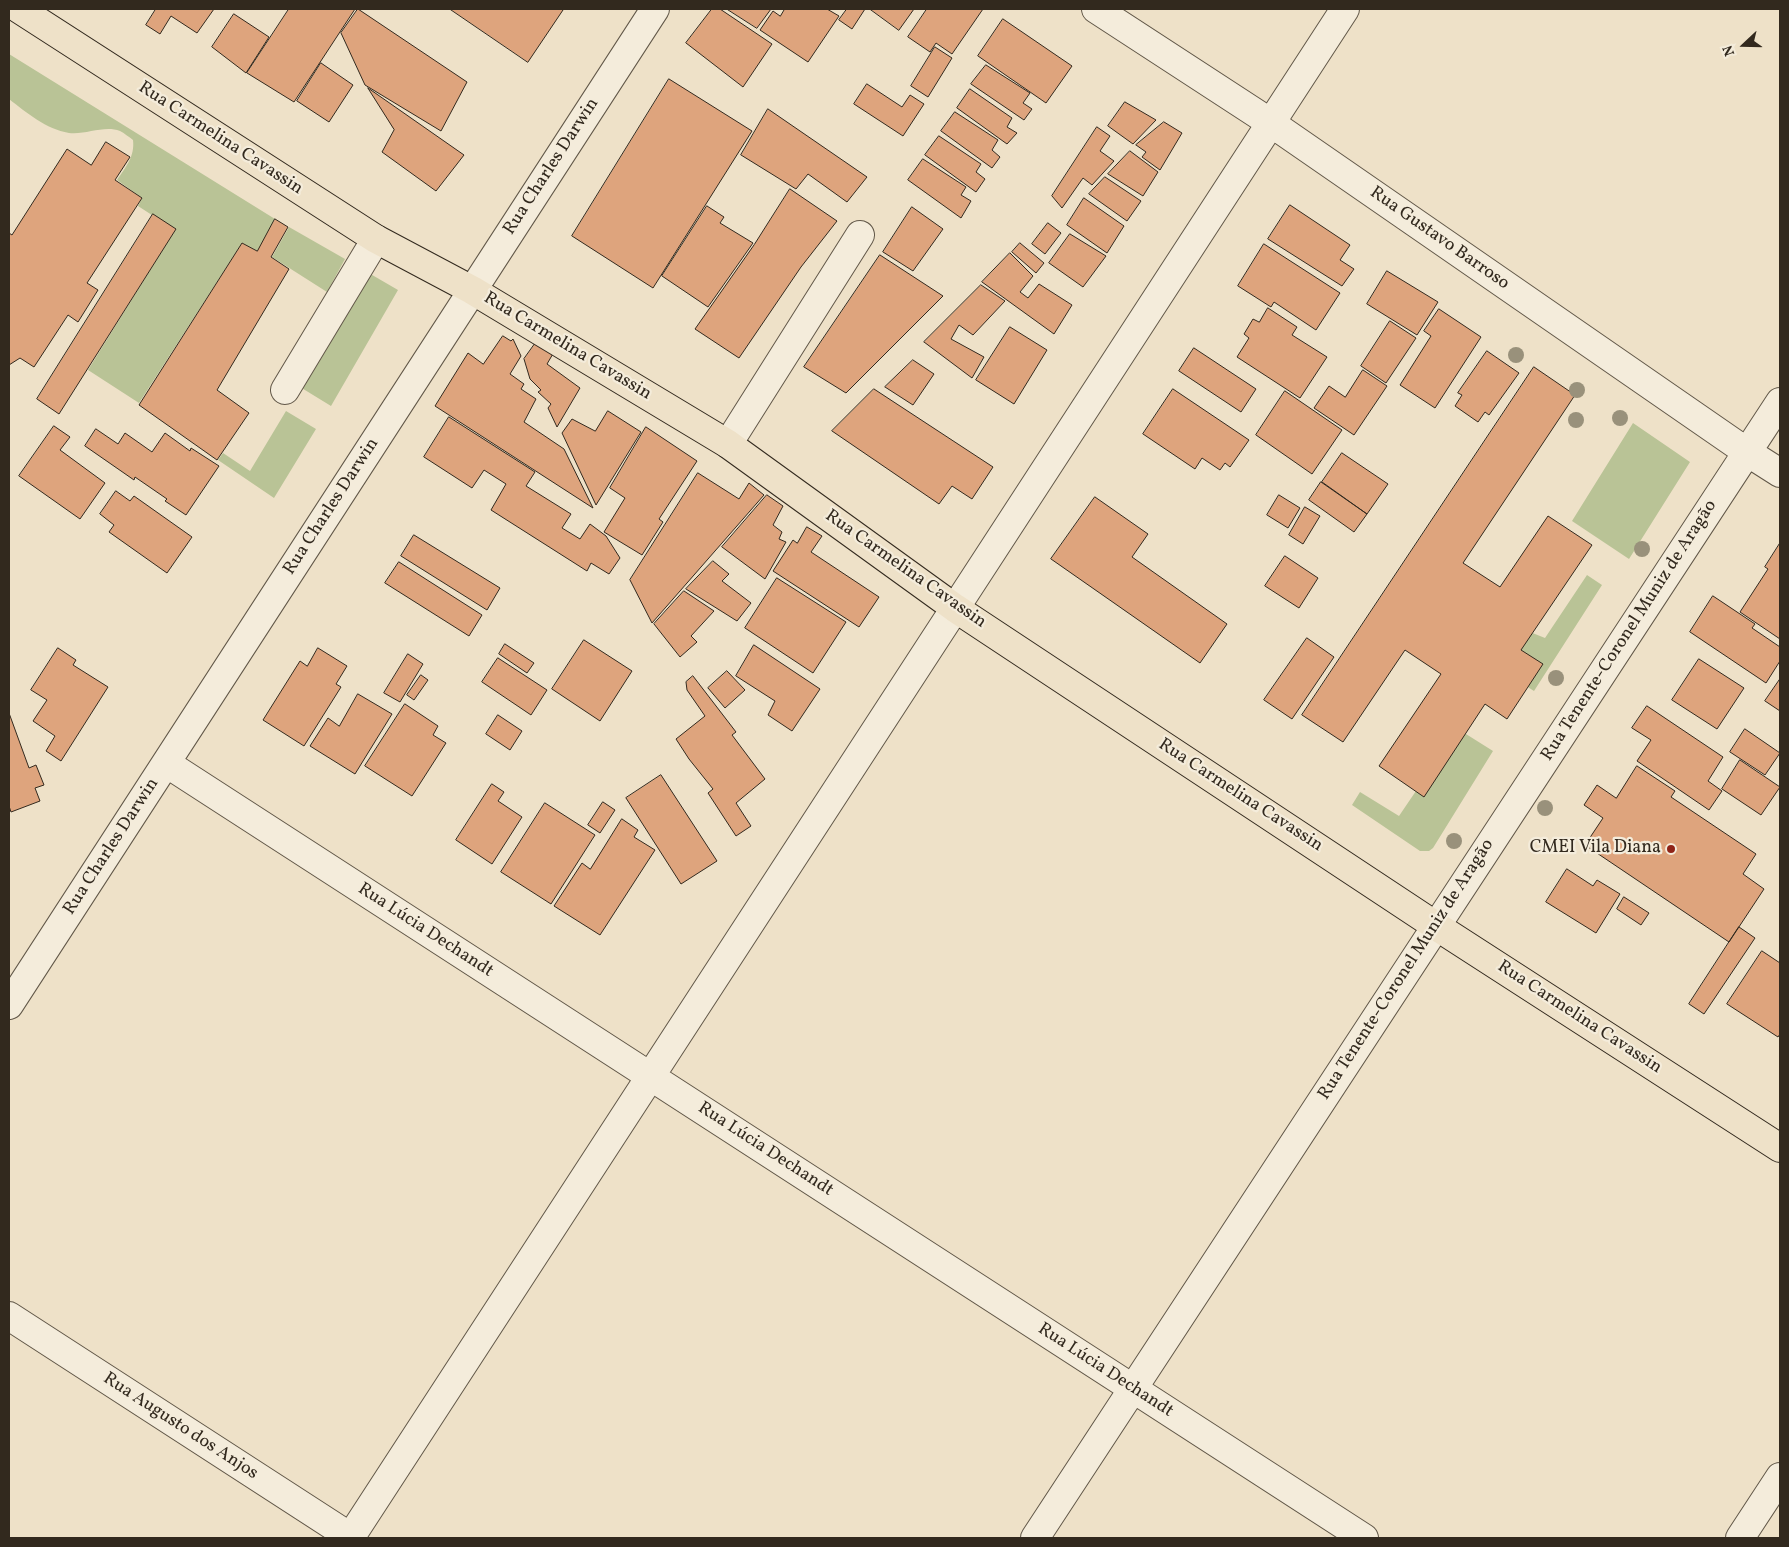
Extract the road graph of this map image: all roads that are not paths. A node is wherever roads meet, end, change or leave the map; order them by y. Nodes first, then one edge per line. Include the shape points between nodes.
1 (19, 9) edge
2 (655, 9) edge
3 (1096, 9) edge
4 (1345, 9) edge
5 (1271, 123) junction
6 (860, 235) dead end
7 (376, 239) junction
8 (472, 290) junction
9 (285, 390) dead end
10 (1780, 402) edge
11 (728, 444) junction
12 (1747, 452) junction
13 (1780, 473) edge
14 (955, 608) junction
15 (166, 763) junction
16 (1436, 926) junction
17 (9, 1005) edge
18 (651, 1076) junction
19 (1780, 1148) edge
20 (9, 1316) edge
21 (1133, 1389) junction
22 (1780, 1477) edge
23 (351, 1538) edge
24 (1035, 1538) edge
25 (1364, 1538) edge
26 (1740, 1538) edge

1 - 7 main road, Rua Carmelina Cavassin
2 - 8 street, Rua Charles Darwin
3 - 5 street, Rua Gustavo Barroso
4 - 5 street
5 - 12 street, Rua Gustavo Barroso
5 - 14 street
6 - 11 street
7 - 8 main road, Rua Carmelina Cavassin
7 - 9 street
8 - 11 main road, Rua Carmelina Cavassin
8 - 15 street, Rua Charles Darwin
10 - 12 street, Rua Tenente-Coronel Muniz de Aragão
11 - 14 main road, Rua Carmelina Cavassin
12 - 13 street, Rua Gustavo Barroso
12 - 16 street, Rua Tenente-Coronel Muniz de Aragão
14 - 16 main road, Rua Carmelina Cavassin
14 - 18 street
15 - 17 street, Rua Charles Darwin
15 - 18 street, Rua Lúcia Dechandt
16 - 19 main road, Rua Carmelina Cavassin
16 - 21 street, Rua Tenente-Coronel Muniz de Aragão
18 - 21 street, Rua Lúcia Dechandt
18 - 23 street
20 - 23 street, Rua Augusto dos Anjos
21 - 24 street, Rua Tenente-Coronel Muniz de Aragão
21 - 25 street, Rua Lúcia Dechandt
22 - 26 street

